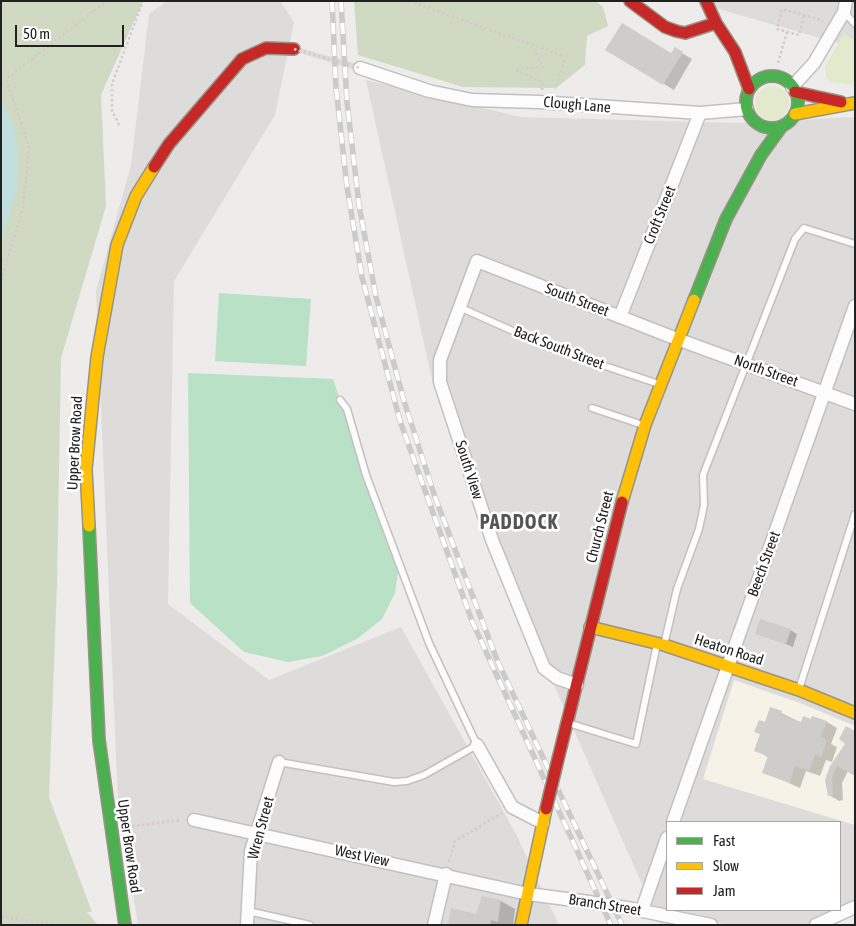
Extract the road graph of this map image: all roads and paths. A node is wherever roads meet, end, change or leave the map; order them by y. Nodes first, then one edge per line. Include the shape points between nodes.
1 (107, 1) edge
2 (143, 1) edge
3 (409, 1) edge
4 (630, 1) edge
5 (706, 1) edge
6 (845, 7) edge
7 (804, 16) junction
8 (716, 23) junction
9 (855, 24) edge
10 (835, 28) junction
11 (787, 32) junction
12 (532, 44) junction
13 (294, 49) joint
14 (735, 52) junction
15 (778, 63) dead end
16 (360, 68) joint
17 (763, 78) junction
18 (794, 89) junction
19 (749, 90) junction
20 (545, 102) junction
21 (851, 103) edge
22 (746, 109) junction
23 (700, 113) junction
24 (795, 114) junction
25 (756, 123) junction
26 (119, 125) dead end
27 (782, 126) junction
28 (761, 155) junction
29 (855, 244) edge
30 (477, 261) joint
31 (1, 280) edge
32 (855, 306) edge
33 (460, 307) junction
34 (620, 317) junction
35 (677, 339) junction
36 (747, 364) junction
37 (660, 384) junction
38 (825, 392) junction
39 (340, 400) dead end
40 (855, 404) edge
41 (592, 408) dead end
42 (644, 425) junction
43 (855, 514) edge
44 (590, 627) junction
45 (660, 644) junction
46 (727, 666) junction
47 (577, 685) junction
48 (799, 690) junction
49 (855, 713) edge
50 (568, 723) junction
51 (477, 744) junction
52 (279, 762) joint
53 (512, 807) junction
54 (192, 820) joint
55 (673, 821) edge
56 (543, 822) junction
57 (124, 827) dead end
58 (257, 833) junction
59 (666, 840) edge
60 (446, 874) junction
61 (528, 894) junction
62 (855, 908) edge
63 (637, 910) junction
64 (248, 911) junction
65 (1, 917) edge
66 (63, 925) edge
67 (125, 925) edge
68 (247, 925) edge
69 (310, 925) edge
70 (434, 925) edge
71 (521, 925) edge
72 (711, 925) edge
73 (816, 925) edge

1 - 31 path via 6,79 29,147 23,208
2 - 26 path via 112,84 112,110
3 - 12 path
4 - 8 street via 665,27 676,31 686,33
5 - 8 street
6 - 9 lane
6 - 10 street
7 - 10 path
7 - 11 path via 799,35
7 - 11 path via 782,9 777,29
8 - 14 street
10 - 18 street
11 - 15 path
12 - 20 path via 566,57
12 - 20 path via 543,67 515,70 543,82
13 - 16 path, bridge
13 - 67 street, Upper Brow Road via 266,48 242,59 222,80 169,144 136,196 117,245 97,357 86,469 99,740
14 - 17 street
14 - 19 street
16 - 20 street, Clough Lane via 407,90 472,100
17 - 18 street via 777,77
17 - 19 street
18 - 21 street
18 - 24 street via 797,98
19 - 22 street
20 - 23 street, Clough Lane
21 - 24 street
22 - 23 street, Clough Lane
22 - 25 street
23 - 34 street, Croft Street
24 - 27 street
25 - 27 street via 771,128
25 - 28 street
27 - 28 street, Church Street
28 - 35 street, Church Street via 726,219
29 - 36 lane via 804,228 795,239
30 - 33 street, South View
30 - 34 street, South Street
32 - 38 street, Beech Street
33 - 37 lane, Back South Street via 551,348
33 - 47 street, South View via 440,360 440,382 492,540 544,668 557,678
34 - 35 street, South Street
35 - 36 street, North Street
35 - 37 street, Church Street
36 - 38 street, North Street
36 - 45 lane via 703,475 704,505 699,529
37 - 42 street, Church Street
38 - 40 street, North Street
38 - 46 street, Beech Street
39 - 51 lane via 347,409 366,475 429,643
41 - 42 lane
42 - 44 street, Church Street
43 - 48 lane
44 - 45 street, Heaton Road
44 - 47 street, Church Street
45 - 46 street, Heaton Road
45 - 50 lane via 636,744
46 - 48 street, Heaton Road
46 - 55 street, Beech Street
47 - 50 street, Church Street
48 - 49 street, Heaton Road
50 - 56 street, Church Street, bridge
51 - 52 lane via 424,775 407,781 394,782
51 - 53 street
52 - 58 street, Wren Street
53 - 56 street
53 - 60 path via 455,841
54 - 57 path
54 - 58 street, West View
56 - 61 street, Church Street
58 - 60 street, West View
58 - 64 street, Wren Street via 251,850
59 - 63 street
60 - 61 street, West View
60 - 70 street
61 - 63 street, Branch Street, bridge
61 - 71 street, Church Street
62 - 73 street
63 - 72 street, Branch Street
64 - 68 street, Wren Street
64 - 69 lane
65 - 66 path

